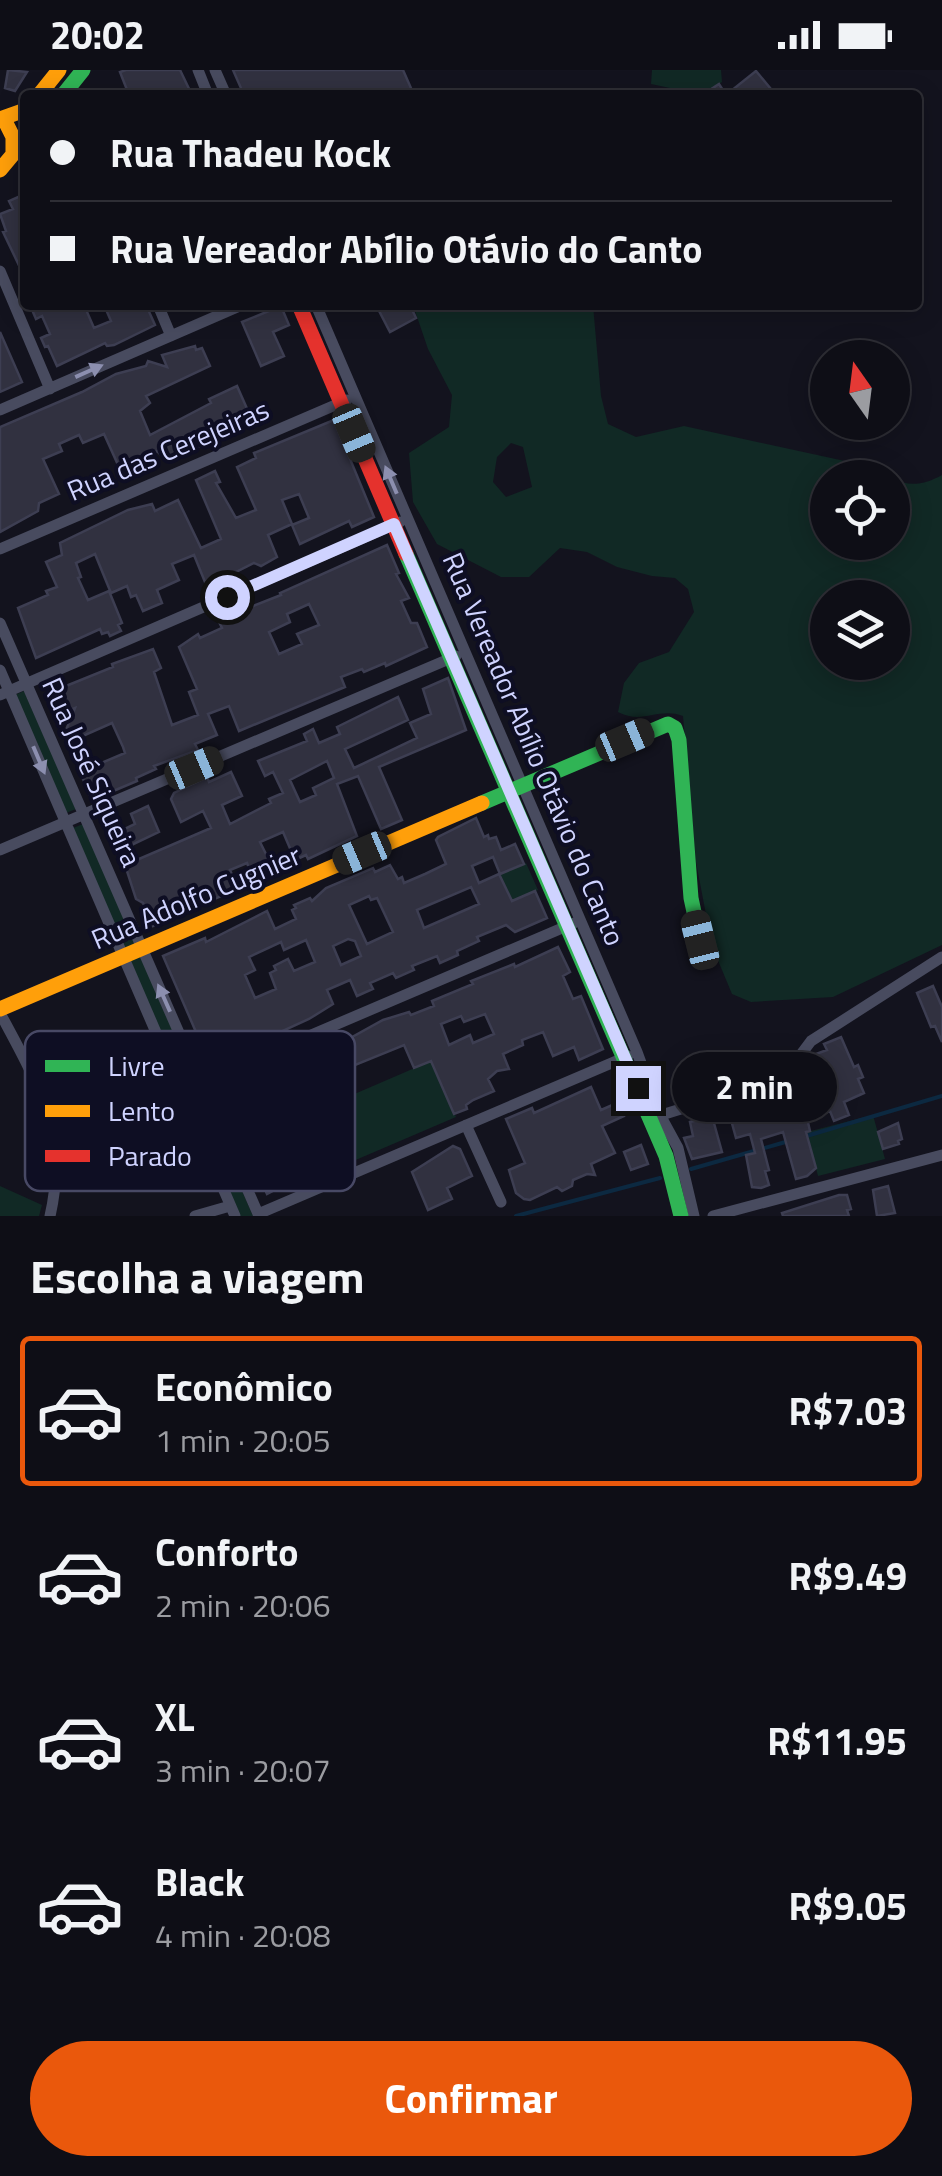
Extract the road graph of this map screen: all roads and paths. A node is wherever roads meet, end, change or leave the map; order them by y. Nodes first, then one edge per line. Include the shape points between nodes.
1 (59, 70) edge
2 (43, 90) edge
3 (1, 117) edge
4 (20, 146) edge
5 (13, 154) junction
6 (0, 170) edge
7 (0, 271) edge
8 (160, 310) edge
9 (231, 310) edge
10 (302, 310) edge
11 (318, 310) edge
12 (171, 336) junction
13 (50, 388) junction
14 (348, 400) junction
15 (0, 410) edge
16 (401, 522) junction
17 (0, 549) edge
18 (0, 623) edge
19 (458, 656) junction
20 (0, 670) edge
21 (26, 683) junction
22 (4, 693) edge
23 (515, 787) junction
24 (84, 814) junction
25 (66, 822) junction
26 (0, 850) edge
27 (574, 923) junction
28 (700, 940) dead end
29 (142, 948) junction
30 (123, 956) junction
31 (942, 956) edge
32 (0, 1011) edge
33 (155, 1031) edge
34 (178, 1031) edge
35 (320, 1031) edge
36 (630, 1055) junction
37 (25, 1059) edge
38 (656, 1117) junction
39 (466, 1125) junction
40 (942, 1154) edge
41 (355, 1173) edge
42 (54, 1191) edge
43 (248, 1191) edge
44 (314, 1191) edge
45 (500, 1202) dead end
46 (232, 1211) edge
47 (259, 1215) edge
48 (50, 1216) edge
49 (195, 1216) edge
50 (681, 1216) edge
51 (694, 1216) edge
52 (713, 1216) edge

1 - 2 street
3 - 5 street via 14,137
4 - 5 street
5 - 6 street
7 - 13 street
8 - 12 street
9 - 12 street
10 - 14 street, Rua Vereador Abílio Otávio do Canto
11 - 14 street, Rua Vereador Abílio Otávio do Canto
13 -> 12 street
13 - 15 street
14 - 16 street, Rua Vereador Abílio Otávio do Canto
14 - 17 street, Rua das Cerejeiras
16 - 19 street, Rua Vereador Abílio Otávio do Canto
16 - 21 street
18 - 21 street, Rua José Siqueira
19 - 23 street, Rua Vereador Abílio Otávio do Canto
19 - 24 street
20 - 22 street, Rua José Siqueira
21 - 22 street
21 - 24 street, Rua José Siqueira
22 -> 25 street, Rua José Siqueira
23 - 27 street, Rua Vereador Abílio Otávio do Canto
23 - 28 street, Rua Adolfo Cugnier via 659,726 675,728
23 - 29 street, Rua Adolfo Cugnier
24 - 25 street
24 - 29 street, Rua José Siqueira
25 - 26 street
25 - 30 street, Rua José Siqueira
27 - 35 street
27 - 36 street, Rua Vereador Abílio Otávio do Canto
29 - 30 street, Rua Adolfo Cugnier
34 -> 29 street, Rua José Siqueira
30 - 32 street, Rua Adolfo Cugnier
30 - 33 street, Rua José Siqueira
31 - 38 street via 811,1041 784,1077
32 - 37 street
36 - 38 street, Rua Vereador Abílio Otávio do Canto
36 - 39 street
38 - 50 street, Rua Vereador Abílio Otávio do Canto
38 - 51 street, Rua Vereador Abílio Otávio do Canto via 680,1156
39 - 41 street
39 - 45 street
40 - 52 street
42 - 48 street
43 - 47 street, Rua José Siqueira
44 - 47 street
46 - 49 street

